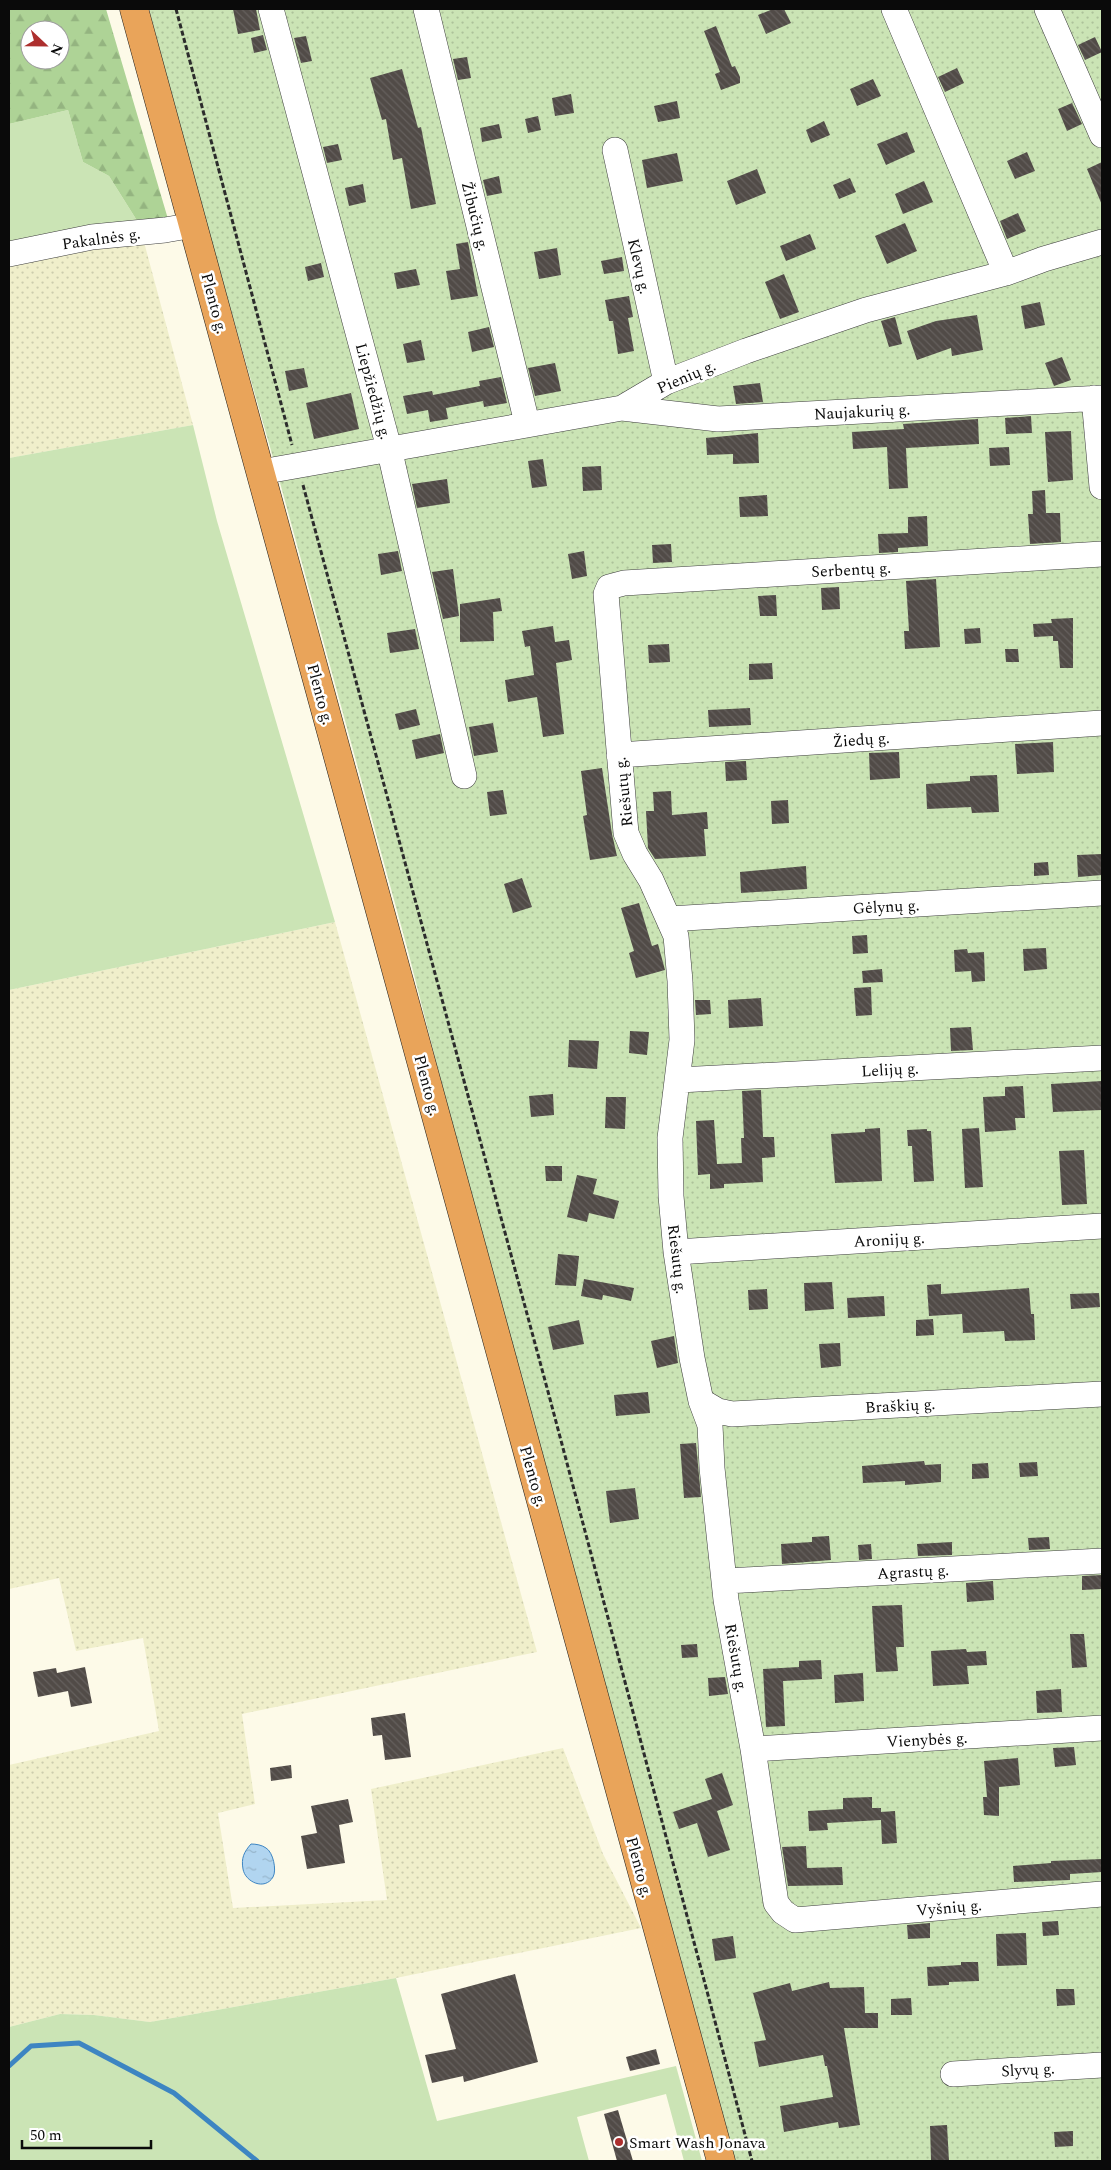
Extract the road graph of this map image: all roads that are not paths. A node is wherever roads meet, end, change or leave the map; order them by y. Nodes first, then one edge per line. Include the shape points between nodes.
1 (134, 9) edge
2 (271, 9) edge
3 (426, 9) edge
4 (894, 9) edge
5 (1047, 9) edge
6 (1102, 135) edge
7 (614, 150) dead end
8 (194, 225) junction
9 (1102, 242) edge
10 (9, 254) edge
11 (1006, 273) junction
12 (666, 382) junction
13 (1098, 398) edge
14 (622, 408) junction
15 (527, 423) junction
16 (389, 448) junction
17 (261, 472) junction
18 (1102, 487) edge
19 (1102, 554) edge
20 (606, 594) joint
21 (1102, 723) edge
22 (619, 754) junction
23 (464, 776) dead end
24 (1102, 893) edge
25 (669, 919) junction
26 (1102, 1058) edge
27 (679, 1080) junction
28 (1102, 1226) edge
29 (676, 1252) junction
30 (1102, 1394) edge
31 (701, 1401) junction
32 (1102, 1561) edge
33 (725, 1582) junction
34 (1102, 1728) edge
35 (753, 1749) junction
36 (1102, 1894) edge
37 (795, 1920) joint
38 (1102, 2065) edge
39 (953, 2074) dead end
40 (721, 2161) edge

1 - 8 highway, Plento g.
2 - 16 street, Liepžiedžių g.
3 - 15 street, Žibučių g.
4 - 11 street
5 - 6 street
7 - 12 street, Klevų g.
8 - 10 street, Pakalnės g. via 92,237
8 - 17 highway, Plento g.
9 - 11 street, Pienių g.
11 - 12 street, Pienių g. via 866,310
12 - 14 street, Pienių g.
13 - 14 street, Naujakurių g. via 718,419
13 - 18 street
14 - 15 street, Pienių g.
15 - 16 street, Pienių g.
16 - 17 street, Pienių g.
16 - 23 street, Liepžiedžių g.
17 - 40 highway, Plento g.
19 - 20 street, Serbentų g. via 624,583 609,587
20 - 22 street, Riešutų g.
21 - 22 street, Žiedų g.
22 - 25 street, Riešutų g. via 626,833
24 - 25 street, Gėlynų g.
25 - 27 street, Riešutų g. via 676,936 680,980 682,1040
26 - 27 street, Lelijų g.
27 - 29 street, Riešutų g. via 670,1138
28 - 29 street, Aronijų g.
29 - 31 street, Riešutų g.
30 - 31 street, Braškių g. via 732,1414 718,1411
31 - 33 street, Riešutų g. via 710,1425
32 - 33 street, Agrastų g.
33 - 35 street, Riešutų g.
34 - 35 street, Vienybės g.
35 - 37 street, Riešutų g. via 776,1902
36 - 37 street, Vyšnių g.
38 - 39 street, Slyvų g.

